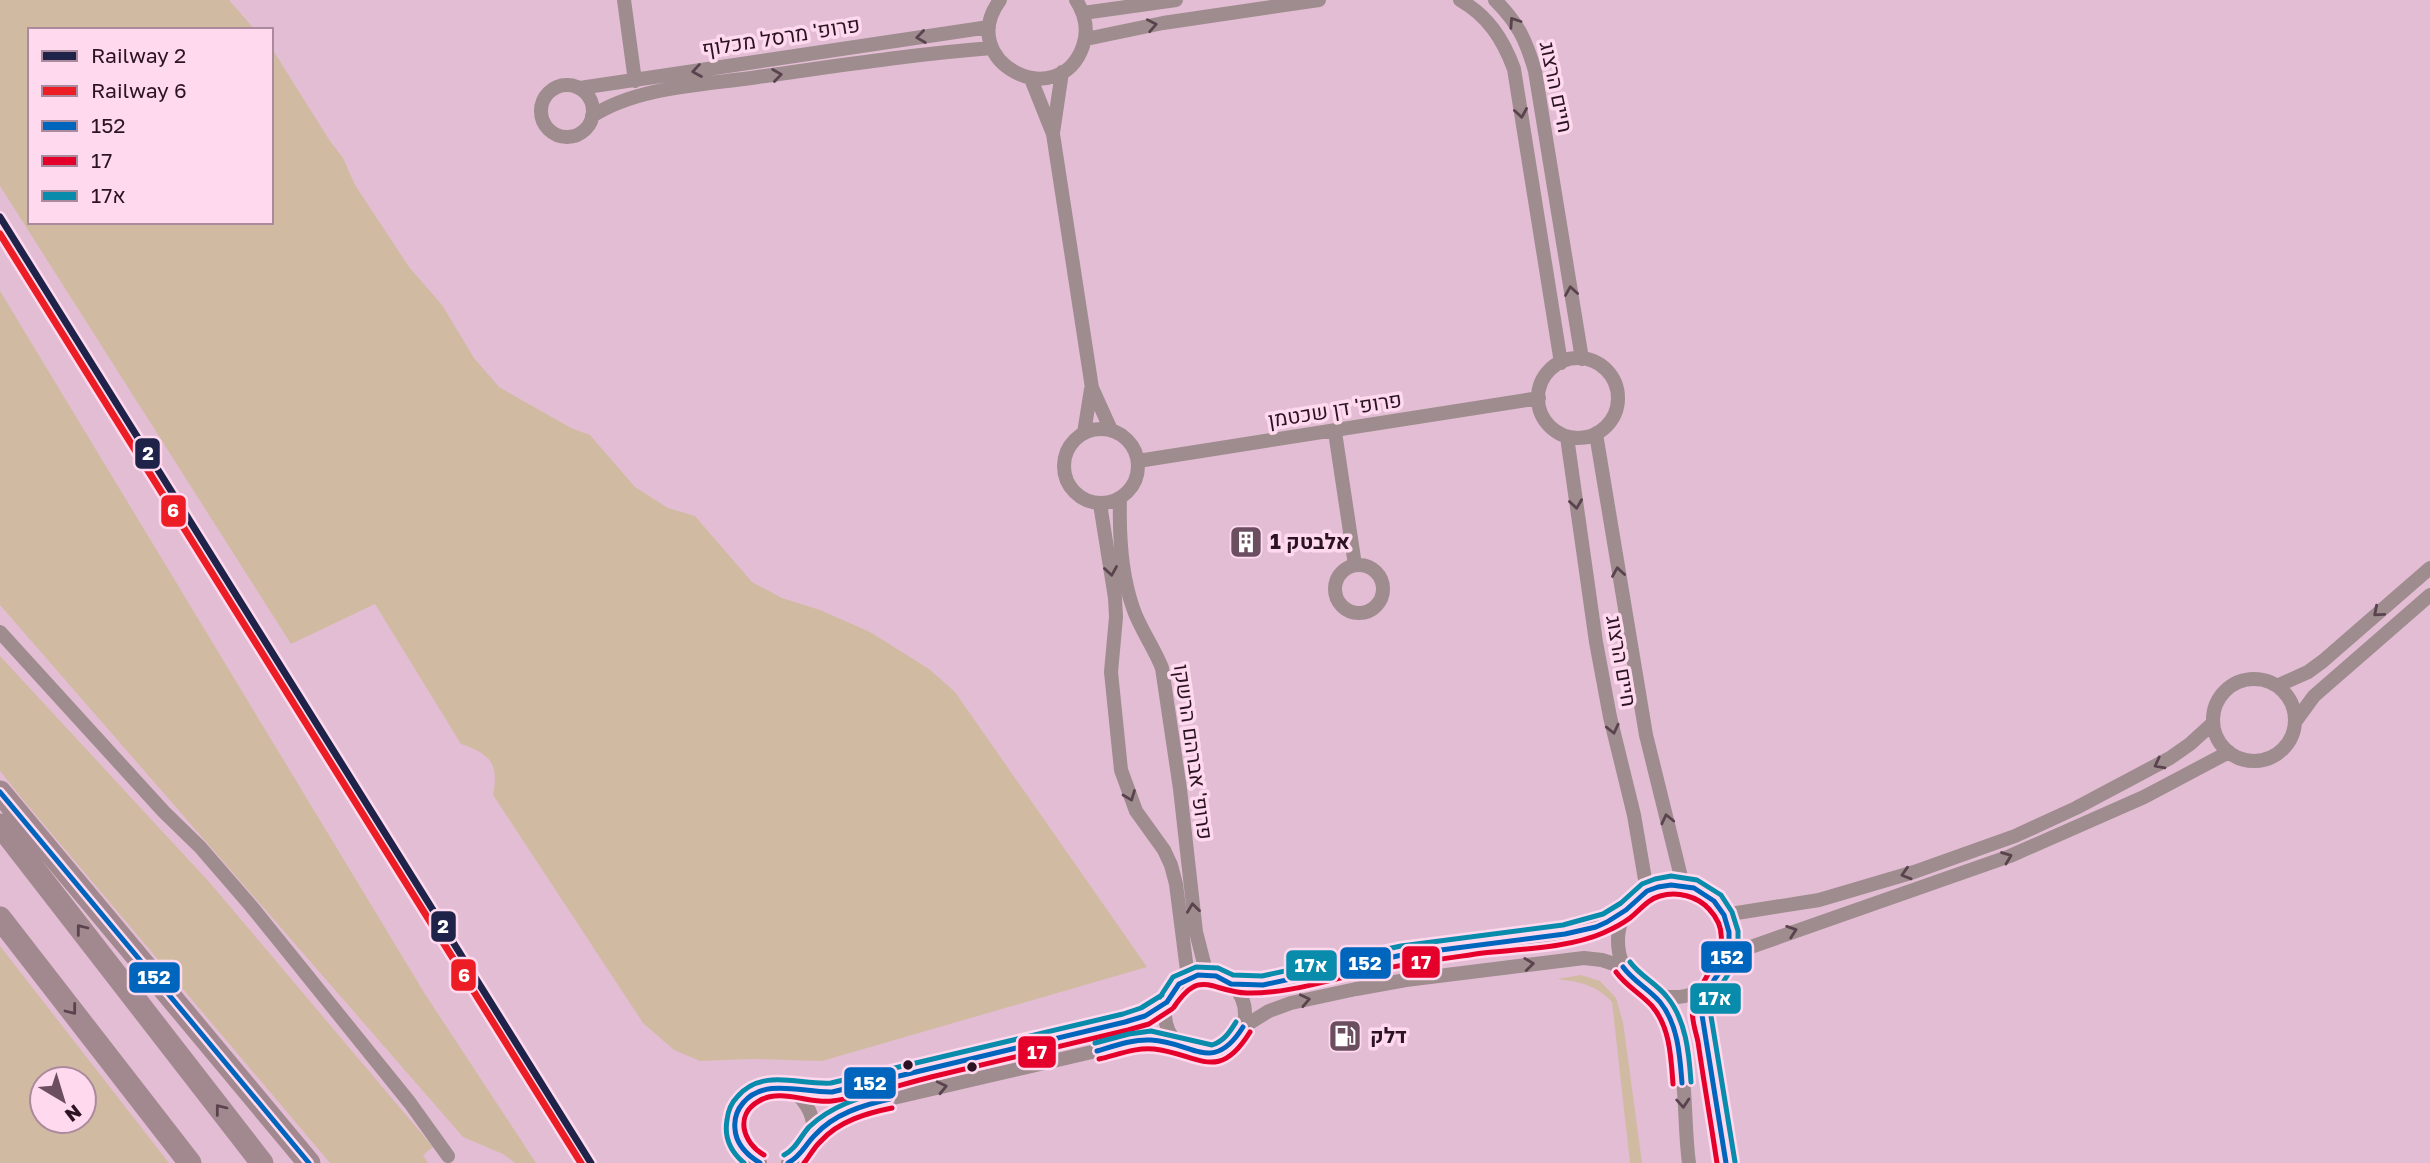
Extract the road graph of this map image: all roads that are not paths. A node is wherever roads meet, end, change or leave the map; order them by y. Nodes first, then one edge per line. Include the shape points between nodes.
1 (624, 0) edge
2 (1000, 0) edge
3 (1076, 0) edge
4 (1176, 0) edge
5 (1319, 0) edge
6 (1461, 0) edge
7 (1495, 0) edge
8 (1083, 13) junction
9 (989, 27) junction
10 (1086, 38) junction
11 (992, 48) junction
12 (1062, 72) junction
13 (1031, 79) junction
14 (635, 81) junction
15 (580, 88) junction
16 (592, 116) junction
17 (1053, 134) junction
18 (1581, 359) junction
19 (1561, 363) junction
20 (1092, 388) junction
21 (1539, 398) junction
22 (1111, 430) junction
23 (1335, 432) junction
24 (1084, 433) junction
25 (1596, 434) junction
26 (1567, 436) junction
27 (1138, 461) junction
28 (1120, 499) junction
29 (1100, 503) junction
30 (1354, 565) dead end
31 (2430, 568) edge
32 (2430, 595) edge
33 (0, 632) edge
34 (2277, 686) junction
35 (2295, 722) junction
36 (2213, 723) junction
37 (2229, 752) junction
38 (0, 792) edge
39 (0, 825) edge
40 (1683, 885) junction
41 (1647, 891) junction
42 (1626, 910) junction
43 (1724, 915) junction
44 (0, 918) edge
45 (1728, 955) junction
46 (1623, 967) junction
47 (1207, 975) junction
48 (1188, 978) junction
49 (1714, 980) junction
50 (1231, 984) junction
51 (1651, 993) junction
52 (1167, 1002) junction
53 (1243, 1027) junction
54 (1178, 1044) junction
55 (789, 1090) junction
56 (812, 1137) junction
57 (448, 1156) dead end
58 (190, 1163) edge
59 (262, 1163) edge
60 (310, 1163) edge
61 (760, 1163) edge
62 (788, 1163) edge
63 (1689, 1163) edge
64 (1726, 1163) edge

1 - 14 street
2 - 9 street
3 - 8 street
4 - 8 street
10 -> 5 street
6 -> 19 street, חיים הרצוג via 1494,29 1514,69
18 -> 7 street, חיים הרצוג via 1535,71 1527,42 1513,17
8 - 10 street
9 - 11 street
9 -> 14 street, פרופ' מרסל מכלוף
10 - 12 street via 1073,64
11 - 13 street via 1007,69
16 -> 11 street, פרופ' מרסל מכלוף via 621,101 670,90
12 - 13 street
12 - 17 street
13 - 17 street
14 - 15 street, פרופ' מרסל מכלוף
15 - 16 street via 591,100
15 - 16 street via 563,85 548,92 541,117 551,132 567,137 583,131
17 - 20 street
18 - 19 street
18 - 25 street via 1603,367 1616,385 1613,418
19 - 21 street via 1545,377
20 - 22 street
20 - 24 street
21 - 23 street, פרופ' דן שכטמן
21 - 26 street via 1546,422
22 - 24 street
22 - 27 street via 1129,441
23 - 27 street, פרופ' דן שכטמן
23 - 30 street
24 - 29 street via 1067,450 1065,474 1077,495
25 - 26 street
40 -> 25 street, חיים הרצוג via 1641,711
26 -> 41 street, חיים הרצוג via 1595,642
27 - 28 street via 1135,483
28 - 29 street
47 -> 28 street, פרופ' אברהם הרשקו via 1196,932 1165,687 1155,650 1138,622 1128,589 1119,532
29 -> 48 street, פרופ' אברהם הרשקו via 1115,598 1111,672 1121,770 1136,811 1171,865
31 -> 34 street via 2323,661
32 - 35 street via 2314,696
33 - 57 street via 251,906
34 - 35 street via 2291,701
34 - 36 street via 2258,678 2229,687 2217,703
35 - 37 street via 2291,738 2271,757 2252,761
36 - 37 street
36 -> 43 street via 2170,758 2015,836 1819,900
45 -> 37 street via 2010,856 2144,797
38 - 60 highway
59 -> 39 highway
40 - 41 street
40 - 43 street via 1714,901
41 - 42 street
42 - 46 street via 1618,928 1617,948
42 - 50 street via 1596,927 1565,934 1402,955 1263,985
43 - 45 street
44 -> 58 highway
45 - 49 street
46 - 51 street
53 -> 46 street via 1291,1003 1406,980 1584,958
47 - 48 street
47 - 50 street
48 - 52 street
49 - 51 street via 1685,996
49 - 64 street via 1701,1009
50 - 53 street via 1244,1004
51 -> 63 street via 1676,1034
52 - 54 street via 1166,1025
52 - 55 street via 1138,1018 832,1092
53 - 54 street via 1227,1048 1210,1054
56 -> 54 street via 842,1115 876,1102 1135,1042
55 - 56 street via 810,1109
55 - 61 street via 759,1090 744,1101 737,1114 738,1143
56 - 62 street via 802,1154

